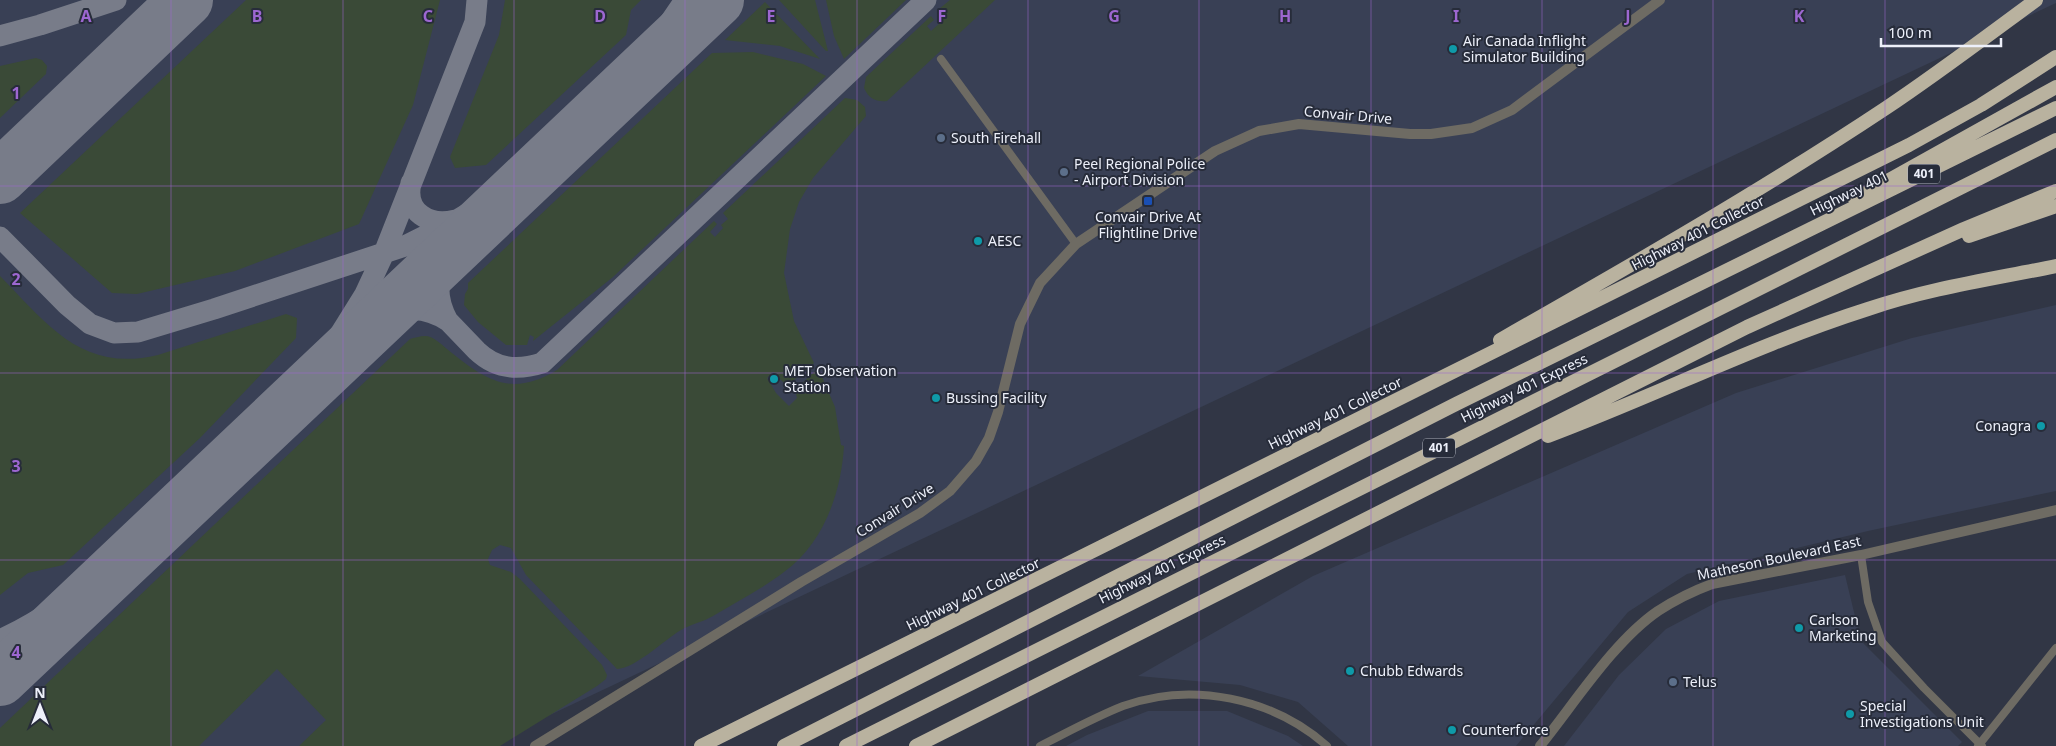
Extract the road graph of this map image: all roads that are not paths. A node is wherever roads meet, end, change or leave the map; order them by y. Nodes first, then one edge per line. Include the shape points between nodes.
1 (1660, 0) edge
2 (2036, 0) edge
3 (2056, 57) edge
4 (941, 59) dead end
5 (2056, 68) edge
6 (2056, 87) edge
7 (1981, 105) junction
8 (2056, 108) edge
9 (2056, 140) edge
10 (2056, 191) edge
11 (2056, 206) edge
12 (1791, 239) junction
13 (1076, 244) junction
14 (2056, 266) edge
15 (1867, 273) junction
16 (1425, 386) junction
17 (1484, 460) junction
18 (2056, 510) edge
19 (1861, 555) junction
20 (2056, 648) edge
21 (1980, 745) edge
22 (535, 746) edge
23 (701, 746) edge
24 (784, 746) edge
25 (846, 746) edge
26 (916, 746) edge
27 (1040, 746) edge
28 (1327, 746) edge
29 (1540, 746) edge

1 - 13 street, Convair Drive via 1512,110 1489,122 1456,132 1431,134 1315,125 1259,131 1214,151
2 - 16 highway via 1841,137
3 - 7 highway
4 - 13 street
5 - 7 highway
6 - 12 highway via 1887,180
7 - 16 highway, Highway 401 Collector / 401 via 1909,145
8 - 12 highway, Highway 401 / 401
9 - 25 highway, Highway 401 Express / 401
10 - 15 highway
11 - 15 highway
12 - 24 highway, Highway 401 Express / 401 via 1465,400
13 - 22 street, Convair Drive via 1040,283 1029,303 1020,324 989,438 976,461 950,491 920,513
14 - 17 highway via 1936,289 1836,319
15 - 17 highway, 401 via 1747,327
16 - 23 highway, Highway 401 Collector / 401
17 - 26 highway, 401
18 - 19 street, Matheson Boulevard East
19 - 21 street via 1868,602 1882,642
19 - 29 street, Matheson Boulevard East via 1712,584 1671,603 1642,624 1603,665
20 - 21 street
27 - 28 street via 1124,706 1154,698 1203,695 1262,706 1288,719

